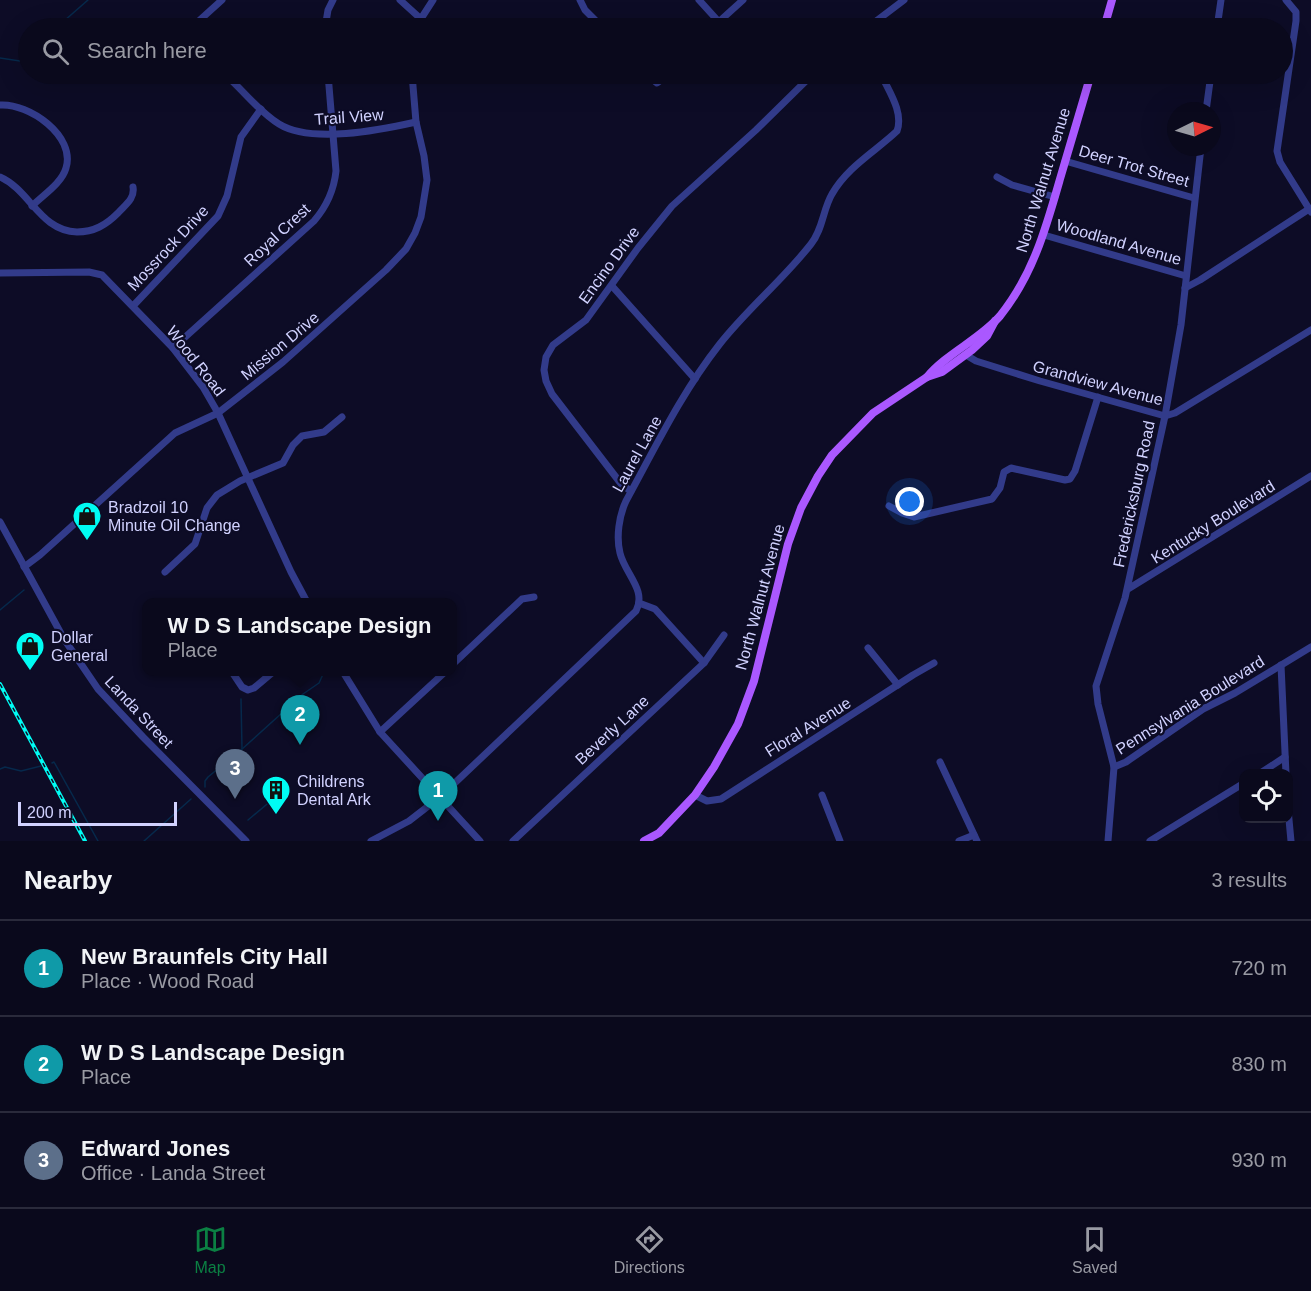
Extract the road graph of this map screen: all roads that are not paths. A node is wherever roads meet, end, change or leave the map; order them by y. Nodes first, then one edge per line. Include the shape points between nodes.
1 (222, 0) edge
2 (333, 0) edge
3 (400, 0) edge
4 (433, 0) edge
5 (580, 0) edge
6 (699, 0) edge
7 (743, 0) edge
8 (1112, 0) edge
9 (1221, 0) edge
10 (1286, 0) edge
11 (898, 2) edge
12 (202, 18) edge
13 (327, 18) edge
14 (420, 18) edge
15 (422, 18) edge
16 (593, 18) edge
17 (716, 18) edge
18 (724, 18) edge
19 (879, 18) edge
20 (1107, 18) edge
21 (1218, 18) edge
22 (1293, 46) edge
23 (235, 84) edge
24 (329, 84) edge
25 (413, 84) edge
26 (803, 84) edge
27 (885, 84) edge
28 (1088, 84) edge
29 (1210, 84) edge
30 (1287, 84) edge
31 (1207, 102) edge
32 (0, 105) edge
33 (261, 109) junction
34 (416, 122) junction
35 (334, 133) junction
36 (1200, 156) edge
37 (1065, 161) junction
38 (0, 177) edge
39 (997, 177) dead end
40 (133, 187) dead end
41 (1055, 197) junction
42 (1194, 198) junction
43 (32, 206) junction
44 (1310, 210) edge
45 (1044, 235) junction
46 (0, 273) edge
47 (1186, 276) junction
48 (612, 286) junction
49 (1185, 288) junction
50 (133, 306) junction
51 (994, 321) junction
52 (1311, 330) edge
53 (172, 348) junction
54 (966, 354) junction
55 (927, 377) junction
56 (695, 379) junction
57 (1098, 397) junction
58 (218, 413) junction
59 (1165, 416) junction
60 (342, 417) dead end
61 (1311, 476) edge
62 (248, 479) junction
63 (631, 491) junction
64 (890, 506) dead end
65 (0, 522) edge
66 (24, 567) junction
67 (165, 572) dead end
68 (1128, 589) junction
69 (534, 597) dead end
70 (305, 598) edge
71 (639, 603) junction
72 (724, 635) dead end
73 (1311, 647) edge
74 (868, 648) dead end
75 (457, 660) edge
76 (704, 663) junction
77 (934, 663) dead end
78 (1281, 665) junction
79 (235, 676) edge
80 (268, 676) edge
81 (346, 676) edge
82 (441, 676) edge
83 (898, 686) junction
84 (381, 732) junction
85 (1285, 757) junction
86 (940, 762) dead end
87 (1114, 767) junction
88 (1266, 769) edge
89 (1286, 769) edge
90 (1239, 786) edge
91 (695, 795) junction
92 (822, 795) dead end
93 (440, 797) junction
94 (1289, 823) edge
95 (661, 837) edge
96 (975, 838) edge
97 (246, 841) edge
98 (371, 841) edge
99 (480, 841) edge
100 (513, 841) edge
101 (644, 841) edge
102 (840, 841) edge
103 (959, 841) edge
104 (1108, 841) edge
105 (1150, 841) edge
106 (1291, 841) edge

1 - 12 street
2 - 13 street
3 - 14 street
4 - 15 street
5 - 16 street
6 - 17 street
7 - 18 street
8 - 20 main road
9 - 21 street
10 - 22 street via 1296,12
11 - 19 street
23 - 33 street, Trail View
24 - 35 street, Royal Crest
25 - 34 street, Mission Drive
26 - 48 street, Encino Drive via 672,206
27 - 56 street, Laurel Lane via 898,114 897,131 838,184 811,244 732,330
28 - 37 main road, North Walnut Avenue
29 - 31 street
30 - 44 street via 1277,151
32 - 43 street via 33,112 66,146 68,161 64,174
33 - 35 street, Trail View via 291,130
33 - 50 street, Mossrock Drive via 241,137 227,196 218,216
34 - 35 street, Trail View via 378,131
34 - 58 street, Mission Drive via 427,188 419,225 406,249 283,362
35 - 53 street, Royal Crest via 335,183 319,215
36 - 42 street, Fredericksburg Road
37 - 41 main road, North Walnut Avenue
37 - 42 street, Deer Trot Street
38 - 43 street
39 - 41 street
40 - 43 street via 131,198 110,221 91,231 73,232 54,226
41 - 45 main road, North Walnut Avenue
42 - 47 street, Fredericksburg Road
44 - 49 street, Woodland Avenue
45 - 47 street, Woodland Avenue
45 - 51 main road, North Walnut Avenue via 1029,272
46 - 50 street, Wood Road via 102,274
47 - 49 street, Fredericksburg Road
48 - 56 street
48 - 63 street, Encino Drive via 582,324 548,351 544,370 552,394 599,457
49 - 59 street, Fredericksburg Road
50 - 53 street, Wood Road
51 - 54 main road, North Walnut Avenue via 987,336
51 - 55 main road, North Walnut Avenue
52 - 59 street, Grandview Avenue
53 - 58 street, Wood Road
54 - 55 main road, North Walnut Avenue via 942,372
54 - 57 street, Grandview Avenue via 976,361
55 - 91 main road, North Walnut Avenue via 858,427 832,455 809,492 788,544 744,710 731,739
56 - 63 street, Laurel Lane
57 - 59 street, Grandview Avenue
57 - 64 street via 1070,479 1011,468 1004,472 992,499 914,517
58 - 62 street, Wood Road
58 - 66 street, Mission Drive via 175,434
59 - 68 street, Fredericksburg Road
60 - 62 street via 324,432 302,436 284,463
61 - 68 street, Kentucky Boulevard
62 - 67 street via 224,490 210,502 195,544
62 - 70 street, Wood Road
63 - 71 street, Laurel Lane via 621,514 619,546 624,565 638,589
65 - 66 street, Landa Street
66 - 97 street, Landa Street via 64,639 98,689
68 - 87 street, Fredericksburg Road via 1096,689
69 - 75 street via 522,599
71 - 76 street via 655,609
71 - 93 street via 631,616
72 - 76 street, Beverly Lane
73 - 78 street, Pennsylvania Boulevard
74 - 83 street
76 - 100 street, Beverly Lane
77 - 83 street, Floral Avenue
78 - 85 street
78 - 87 street, Pennsylvania Boulevard via 1203,709
79 - 80 street via 248,690
81 - 84 street
82 - 84 street
83 - 91 street, Floral Avenue via 721,799 707,801
84 - 93 street
85 - 88 street
85 - 89 street
86 - 96 street
87 - 104 street, Fredericksburg Road
90 - 105 street
91 - 95 main road, North Walnut Avenue
92 - 102 street
93 - 98 street via 409,821
93 - 99 street
94 - 106 street
95 - 101 main road, North Walnut Avenue
96 - 103 street

